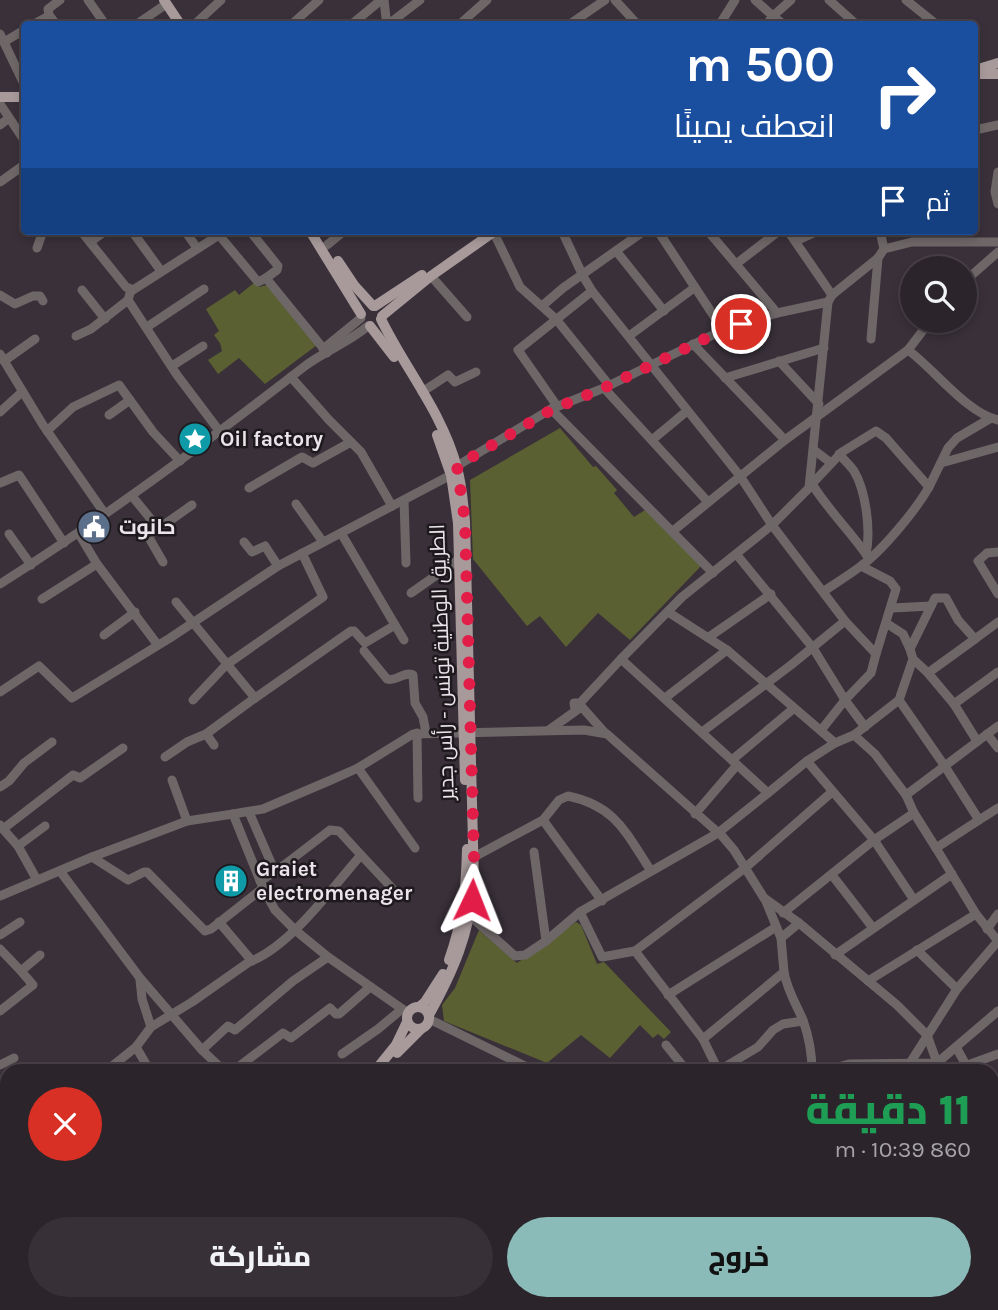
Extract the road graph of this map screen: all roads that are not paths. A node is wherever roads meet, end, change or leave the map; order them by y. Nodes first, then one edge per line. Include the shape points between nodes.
1 (60, 0) edge
2 (221, 0) edge
3 (319, 0) edge
4 (382, 0) edge
5 (420, 0) edge
6 (487, 0) edge
7 (606, 0) edge
8 (615, 0) edge
9 (735, 0) edge
10 (755, 0) edge
11 (791, 0) edge
12 (829, 0) edge
13 (906, 0) edge
14 (92, 2) edge
15 (161, 2) edge
16 (595, 3) edge
17 (49, 16) junction
18 (773, 16) junction
19 (40, 21) edge
20 (53, 21) edge
21 (103, 21) edge
22 (140, 21) edge
23 (171, 21) edge
24 (177, 21) edge
25 (198, 21) edge
26 (295, 21) edge
27 (356, 21) edge
28 (388, 21) edge
29 (393, 21) edge
30 (463, 21) edge
31 (574, 21) edge
32 (634, 21) edge
33 (722, 21) edge
34 (769, 21) edge
35 (779, 21) edge
36 (853, 21) edge
37 (931, 21) edge
38 (21, 31) edge
39 (2, 38) edge
40 (998, 63) edge
41 (978, 68) edge
42 (978, 69) edge
43 (998, 74) edge
44 (21, 78) edge
45 (0, 97) edge
46 (21, 97) edge
47 (0, 104) edge
48 (9, 118) junction
49 (0, 125) edge
50 (998, 125) edge
51 (978, 129) edge
52 (21, 136) edge
53 (21, 167) edge
54 (998, 172) edge
55 (0, 182) edge
56 (998, 204) edge
57 (42, 235) edge
58 (84, 235) edge
59 (100, 235) edge
60 (135, 235) edge
61 (188, 235) edge
62 (219, 235) edge
63 (223, 235) edge
64 (253, 235) edge
65 (312, 235) edge
66 (320, 235) edge
67 (339, 235) edge
68 (485, 235) edge
69 (487, 235) edge
70 (495, 235) edge
71 (564, 235) edge
72 (640, 235) edge
73 (661, 235) edge
74 (711, 235) edge
75 (774, 235) edge
76 (791, 235) edge
77 (809, 235) edge
78 (881, 235) edge
79 (973, 235) edge
80 (796, 241) junction
81 (976, 241) junction
82 (90, 242) junction
83 (998, 242) edge
84 (327, 246) junction
85 (37, 248) dead end
86 (197, 248) junction
87 (884, 249) junction
88 (617, 252) junction
89 (997, 255) edge
90 (878, 258) junction
91 (736, 264) junction
92 (160, 271) junction
93 (977, 271) edge
94 (431, 276) junction
95 (583, 276) junction
96 (266, 278) junction
97 (694, 288) junction
98 (204, 289) dead end
99 (82, 290) dead end
100 (131, 290) junction
101 (592, 290) junction
102 (0, 295) edge
103 (830, 299) junction
104 (128, 300) junction
105 (43, 301) dead end
106 (374, 306) junction
107 (542, 306) junction
108 (664, 311) junction
109 (778, 313) junction
110 (382, 317) junction
111 (467, 317) dead end
112 (105, 319) junction
113 (556, 319) junction
114 (365, 321) junction
115 (147, 327) junction
116 (723, 330) junction
117 (921, 333) edge
118 (76, 336) dead end
119 (629, 337) junction
120 (35, 339) dead end
121 (872, 339) dead end
122 (693, 344) junction
123 (203, 346) dead end
124 (824, 348) junction
125 (325, 351) junction
126 (908, 351) junction
127 (2, 357) edge
128 (779, 361) junction
129 (650, 364) junction
130 (172, 366) junction
131 (476, 372) dead end
132 (291, 377) junction
133 (725, 378) junction
134 (606, 387) junction
135 (22, 391) junction
136 (422, 392) junction
137 (130, 400) junction
138 (818, 404) junction
139 (554, 408) junction
140 (687, 411) junction
141 (0, 412) edge
142 (109, 415) dead end
143 (817, 418) junction
144 (994, 419) edge
145 (47, 431) junction
146 (220, 432) junction
147 (652, 440) junction
148 (785, 440) junction
149 (351, 442) junction
150 (998, 447) edge
151 (814, 450) junction
152 (839, 454) junction
153 (180, 461) junction
154 (831, 463) junction
155 (941, 463) junction
156 (454, 471) junction
157 (740, 476) junction
158 (0, 483) edge
159 (810, 486) junction
160 (929, 487) junction
161 (250, 488) dead end
162 (132, 496) junction
163 (404, 500) junction
164 (708, 502) junction
165 (296, 504) dead end
166 (192, 505) dead end
167 (392, 506) junction
168 (106, 514) junction
169 (772, 525) junction
170 (158, 528) junction
171 (673, 531) junction
172 (341, 533) junction
173 (9, 534) dead end
174 (79, 534) junction
175 (244, 542) dead end
176 (323, 542) junction
177 (64, 543) junction
178 (998, 552) edge
179 (302, 553) junction
180 (737, 555) junction
181 (867, 556) junction
182 (458, 560) junction
183 (163, 562) dead end
184 (406, 563) dead end
185 (97, 564) junction
186 (32, 565) junction
187 (278, 566) junction
188 (861, 566) junction
189 (713, 573) junction
190 (0, 584) edge
191 (824, 591) junction
192 (411, 593) dead end
193 (771, 594) junction
194 (998, 594) edge
195 (42, 599) dead end
196 (176, 602) dead end
197 (931, 606) junction
198 (891, 607) junction
199 (135, 612) junction
200 (668, 612) junction
201 (845, 621) junction
202 (192, 622) junction
203 (998, 622) edge
204 (886, 623) junction
205 (395, 625) junction
206 (104, 635) dead end
207 (709, 637) junction
208 (975, 639) junction
209 (404, 640) dead end
210 (157, 644) junction
211 (813, 648) junction
212 (727, 650) junction
213 (364, 651) dead end
214 (876, 654) junction
215 (911, 654) junction
216 (621, 659) junction
217 (226, 665) junction
218 (998, 672) edge
219 (928, 673) junction
220 (765, 684) junction
221 (0, 692) edge
222 (255, 698) junction
223 (665, 698) junction
224 (193, 700) dead end
225 (845, 700) junction
226 (899, 700) junction
227 (954, 704) junction
228 (578, 709) junction
229 (793, 709) junction
230 (998, 726) edge
231 (865, 727) junction
232 (822, 729) junction
233 (549, 730) junction
234 (702, 732) junction
235 (422, 733) junction
236 (467, 733) junction
237 (206, 734) junction
238 (607, 734) junction
239 (854, 734) junction
240 (987, 734) junction
241 (978, 741) junction
242 (52, 742) dead end
243 (835, 743) junction
244 (214, 745) dead end
245 (123, 748) dead end
246 (998, 748) edge
247 (165, 757) dead end
248 (807, 761) junction
249 (735, 762) junction
250 (944, 765) junction
251 (358, 768) junction
252 (172, 780) dead end
253 (0, 787) edge
254 (832, 792) junction
255 (768, 793) junction
256 (906, 795) junction
257 (418, 798) dead end
258 (998, 808) edge
259 (249, 813) junction
260 (914, 813) junction
261 (233, 814) junction
262 (695, 814) junction
263 (543, 820) junction
264 (979, 820) junction
265 (187, 821) junction
266 (1, 827) edge
267 (45, 827) dead end
268 (714, 830) junction
269 (874, 841) junction
270 (18, 846) junction
271 (415, 848) dead end
272 (936, 848) junction
273 (534, 852) dead end
274 (361, 855) junction
275 (474, 857) junction
276 (92, 858) junction
277 (745, 868) junction
278 (60, 870) junction
279 (275, 872) junction
280 (651, 872) junction
281 (952, 874) junction
282 (832, 875) junction
283 (37, 880) junction
284 (261, 885) junction
285 (392, 888) dead end
286 (0, 896) edge
287 (764, 898) junction
288 (914, 900) junction
289 (602, 901) junction
290 (580, 912) junction
291 (783, 913) junction
292 (976, 914) junction
293 (998, 914) edge
294 (471, 917) junction
295 (20, 922) dead end
296 (219, 922) junction
297 (799, 923) junction
298 (776, 928) junction
299 (873, 928) junction
300 (987, 929) junction
301 (295, 930) junction
302 (0, 935) edge
303 (780, 938) junction
304 (546, 941) junction
305 (998, 941) edge
306 (0, 949) edge
307 (917, 950) junction
308 (635, 951) junction
309 (40, 955) dead end
310 (835, 955) junction
311 (328, 957) junction
312 (252, 961) junction
313 (21, 971) junction
314 (784, 972) junction
315 (140, 978) junction
316 (868, 981) junction
317 (370, 987) junction
318 (957, 989) junction
319 (668, 995) junction
320 (419, 1007) junction
321 (0, 1011) edge
322 (998, 1011) edge
323 (170, 1014) junction
324 (406, 1014) junction
325 (429, 1017) junction
326 (803, 1021) junction
327 (151, 1027) junction
328 (421, 1029) junction
329 (927, 1035) junction
330 (704, 1040) junction
331 (666, 1045) dead end
332 (136, 1047) junction
333 (956, 1047) junction
334 (202, 1050) junction
335 (342, 1054) dead end
336 (998, 1054) edge
337 (14, 1058) dead end
338 (2, 1064) edge
339 (115, 1064) edge
340 (146, 1064) edge
341 (215, 1064) edge
342 (242, 1064) edge
343 (381, 1064) edge
344 (387, 1064) edge
345 (515, 1064) edge
346 (681, 1064) edge
347 (715, 1064) edge
348 (728, 1064) edge
349 (813, 1064) edge
350 (909, 1064) edge
351 (938, 1064) edge
352 (942, 1064) edge
353 (965, 1064) edge
354 (969, 1064) edge

1 - 17 street via 49,6
2 - 25 street
3 - 26 street
4 - 27 street
4 - 28 street
5 - 29 street
6 - 30 street
7 - 16 street
8 - 32 street
9 - 33 street
10 - 18 street
11 - 18 street
12 - 36 street
13 - 37 street
14 - 21 street
15 - 22 street
15 - 23 main road
15 - 24 main road
16 - 31 street
17 - 19 street
17 - 20 street
18 - 34 street
18 - 35 street
38 - 39 street
39 - 44 street
40 - 41 main road
42 - 43 main road
45 - 46 main road
47 - 48 street
48 - 49 street
48 - 52 street
50 - 51 street
53 - 55 street
54 - 56 street
57 - 85 street
58 - 82 street
59 - 82 street
60 - 92 street
61 - 86 street
62 - 86 street
63 - 96 street via 258,282
64 - 96 street via 278,266
65 - 114 main road, الطريق الوطنية تونس - رأس جدير
66 - 84 main road
67 - 84 street
68 - 106 main road
69 - 94 main road
70 - 107 street via 520,287
71 - 95 street
72 - 88 street
73 - 97 street
74 - 91 street
75 - 91 street
76 - 80 street
77 - 80 street
78 - 87 street
79 - 81 street
80 - 103 street
81 - 83 street
81 - 87 street via 912,242
82 - 100 street
84 - 106 main road
86 - 92 street
87 - 90 street
88 - 95 street
88 - 108 street
89 - 93 street
90 - 103 street
90 - 121 street
91 - 109 street
92 - 100 street
94 - 110 main road
94 - 111 street
95 - 101 street
95 - 107 street
96 - 125 street
97 - 108 street
97 - 116 street
98 - 115 street
99 - 112 street
100 - 104 street
101 - 113 street
101 - 119 street
102 - 105 street via 15,304 33,296
103 - 109 street
103 - 124 street
104 - 112 street
104 - 115 street
106 - 110 main road
106 - 114 main road via 364,309
107 - 113 street
108 - 119 street
109 - 116 street
110 - 114 main road via 378,324
110 - 136 main road, الطريق الوطنية تونس - رأس جدير
112 - 118 street
113 - 134 street
113 - 139 street via 518,351
114 - 125 street
114 - 156 main road, الطريق الوطنية تونس - رأس جدير via 428,413
115 - 130 street
116 - 122 street
117 - 126 street
119 - 129 street
120 - 127 street
122 - 129 street
122 - 133 street
123 - 130 street
124 - 128 street
124 - 138 street
125 - 132 street
126 - 143 street
126 - 144 street via 960,398
127 - 135 street
128 - 133 street
128 - 138 street
129 - 134 street
129 - 140 street
130 - 146 street
131 - 136 street via 455,382 448,375
132 - 146 street
132 - 149 street
133 - 148 street
134 - 139 street
134 - 147 street
135 - 141 street
135 - 145 street
136 - 156 main road, الطريق الوطنية تونس - رأس جدير via 434,411
137 - 142 street
137 - 145 street via 117,385 73,407
137 - 153 street
138 - 143 street
139 - 156 street
139 - 171 street
140 - 147 street
140 - 157 street
143 - 148 street
143 - 151 street
144 - 155 street via 957,438
145 - 168 street
146 - 153 street
147 - 164 street
148 - 157 street
149 - 161 street via 313,463 302,457
149 - 167 street via 372,468
150 - 155 street
151 - 154 street
151 - 159 street
152 - 154 street
152 - 160 street via 873,432 880,433
152 - 181 street via 858,479 869,532
153 - 162 street
154 - 159 street
155 - 160 street
156 - 163 street
156 - 182 main road, الطريق الوطنية تونس - رأس جدير
156 - 236 main road, الطريق الوطنية تونس - رأس جدير via 465,521
157 - 164 street
157 - 169 street
158 - 177 street via 19,475
159 - 169 street
159 - 181 street
160 - 181 street via 912,513
162 - 168 street
162 - 170 street
163 - 167 street
163 - 184 street
164 - 171 street
165 - 176 street
166 - 170 street
167 - 172 street
168 - 174 street
169 - 180 street
169 - 191 street
170 - 183 street via 148,538
171 - 189 street
172 - 176 street
172 - 205 street
173 - 186 street
174 - 177 street
174 - 185 street
175 - 187 street via 252,552 265,546
176 - 179 street
177 - 186 street
178 - 194 street via 986,553 978,561
179 - 187 street
179 - 217 street via 323,597
180 - 189 street
180 - 193 street
181 - 188 street
182 - 192 street
182 - 236 main road, الطريق الوطنية تونس - رأس جدير
185 - 195 street
185 - 199 street
186 - 190 street
187 - 202 street
188 - 191 street
188 - 198 street via 895,584
189 - 200 street
191 - 201 street
193 - 207 street
193 - 211 street
196 - 202 street
197 - 198 street
197 - 208 street via 935,598 946,598
197 - 215 street
198 - 204 street
199 - 206 street
199 - 210 street
200 - 207 street
200 - 216 street
201 - 211 street
201 - 214 street
202 - 210 street
202 - 217 street
203 - 208 street
204 - 214 street
204 - 215 street via 903,634
205 - 209 street
205 - 222 street via 365,643 351,631
207 - 212 street
208 - 219 street
210 - 221 street via 72,698 39,666
211 - 220 street
211 - 225 street
212 - 220 street
212 - 223 street
213 - 235 street via 387,679 413,675
214 - 225 street via 871,673
215 - 219 street
215 - 226 street
216 - 223 street
216 - 228 street
217 - 222 street
217 - 224 street
218 - 227 street
219 - 227 street
220 - 229 street
220 - 234 street
222 - 237 street
223 - 234 street
225 - 231 street
225 - 232 street
226 - 231 street
226 - 250 street
227 - 241 street
228 - 233 street
228 - 238 street
229 - 232 street
229 - 249 street
230 - 240 street
231 - 239 street
232 - 243 street
233 - 236 street
233 - 238 street
234 - 249 street
235 - 236 street
235 - 251 street via 404,737
235 - 257 street
236 - 275 main road, الطريق الوطنية تونس - رأس جدير
236 - 320 main road, الطريق الوطنية تونس - رأس جدير via 467,856 461,924 446,968
237 - 244 street
237 - 247 street
238 - 262 street
239 - 243 street
239 - 256 street via 888,768
240 - 241 street
240 - 246 street
241 - 250 street
242 - 253 street
243 - 248 street
245 - 266 street via 80,778 73,775
248 - 254 street
248 - 255 street
249 - 255 street
249 - 262 street
250 - 256 street
250 - 264 street
251 - 259 street
251 - 271 street
252 - 265 street
254 - 269 street
254 - 277 street
255 - 268 street
256 - 260 street
258 - 264 street
259 - 261 street
259 - 279 street
260 - 269 street
260 - 272 street
261 - 265 street
261 - 284 street
262 - 268 street
263 - 275 street
263 - 280 street via 568,796 608,811
263 - 289 street
264 - 272 street
265 - 276 street
266 - 270 street
267 - 270 street
268 - 277 street
268 - 280 street via 689,851
269 - 282 street
269 - 288 street
270 - 283 street
272 - 281 street
273 - 304 street
274 - 279 street via 334,830
274 - 285 street
274 - 301 street
275 - 294 main road, الطريق الوطنية تونس - رأس جدير
276 - 278 street
276 - 296 street via 128,880 147,872 205,931
277 - 287 street
277 - 308 street
278 - 283 street
278 - 315 street
279 - 284 street
280 - 289 street
281 - 288 street
281 - 292 street
282 - 291 street
282 - 299 street
283 - 286 street
284 - 296 street
284 - 301 street via 275,910
287 - 291 street
287 - 298 street
288 - 299 street
289 - 290 street
290 - 304 street
290 - 308 street via 602,957
291 - 297 street
292 - 300 street
292 - 307 street
293 - 300 street
294 - 304 street via 515,956
294 - 325 main road, الطريق الوطنية تونس - رأس جدير
295 - 302 street
296 - 312 street
297 - 303 street
297 - 310 street
298 - 303 street
298 - 319 street
299 - 310 street
300 - 305 street
301 - 311 street
301 - 312 street
303 - 314 street
305 - 318 street
306 - 313 street
307 - 316 street
307 - 318 street
308 - 319 street
309 - 313 street
310 - 316 street
311 - 317 street
311 - 334 street via 235,1030 228,1026
312 - 323 street
313 - 321 street via 33,986
314 - 326 street
314 - 330 street
315 - 323 street
315 - 327 street
316 - 329 street
317 - 324 street
317 - 342 street via 339,1014 330,1008 291,1038 283,1034
318 - 329 street
319 - 330 street
320 - 324 main road
320 - 325 main road
322 - 333 street
323 - 327 street
323 - 334 street
324 - 328 main road via 411,1027
324 - 335 street
324 - 343 main road via 396,1045
325 - 328 main road
325 - 345 street
326 - 348 street via 783,1024 758,1047
326 - 349 street
327 - 332 street
328 - 344 main road
329 - 350 street
329 - 351 street
330 - 347 street
331 - 346 street
332 - 339 street
332 - 340 street
333 - 352 street
333 - 353 street
334 - 341 street
336 - 354 street
337 - 338 street

